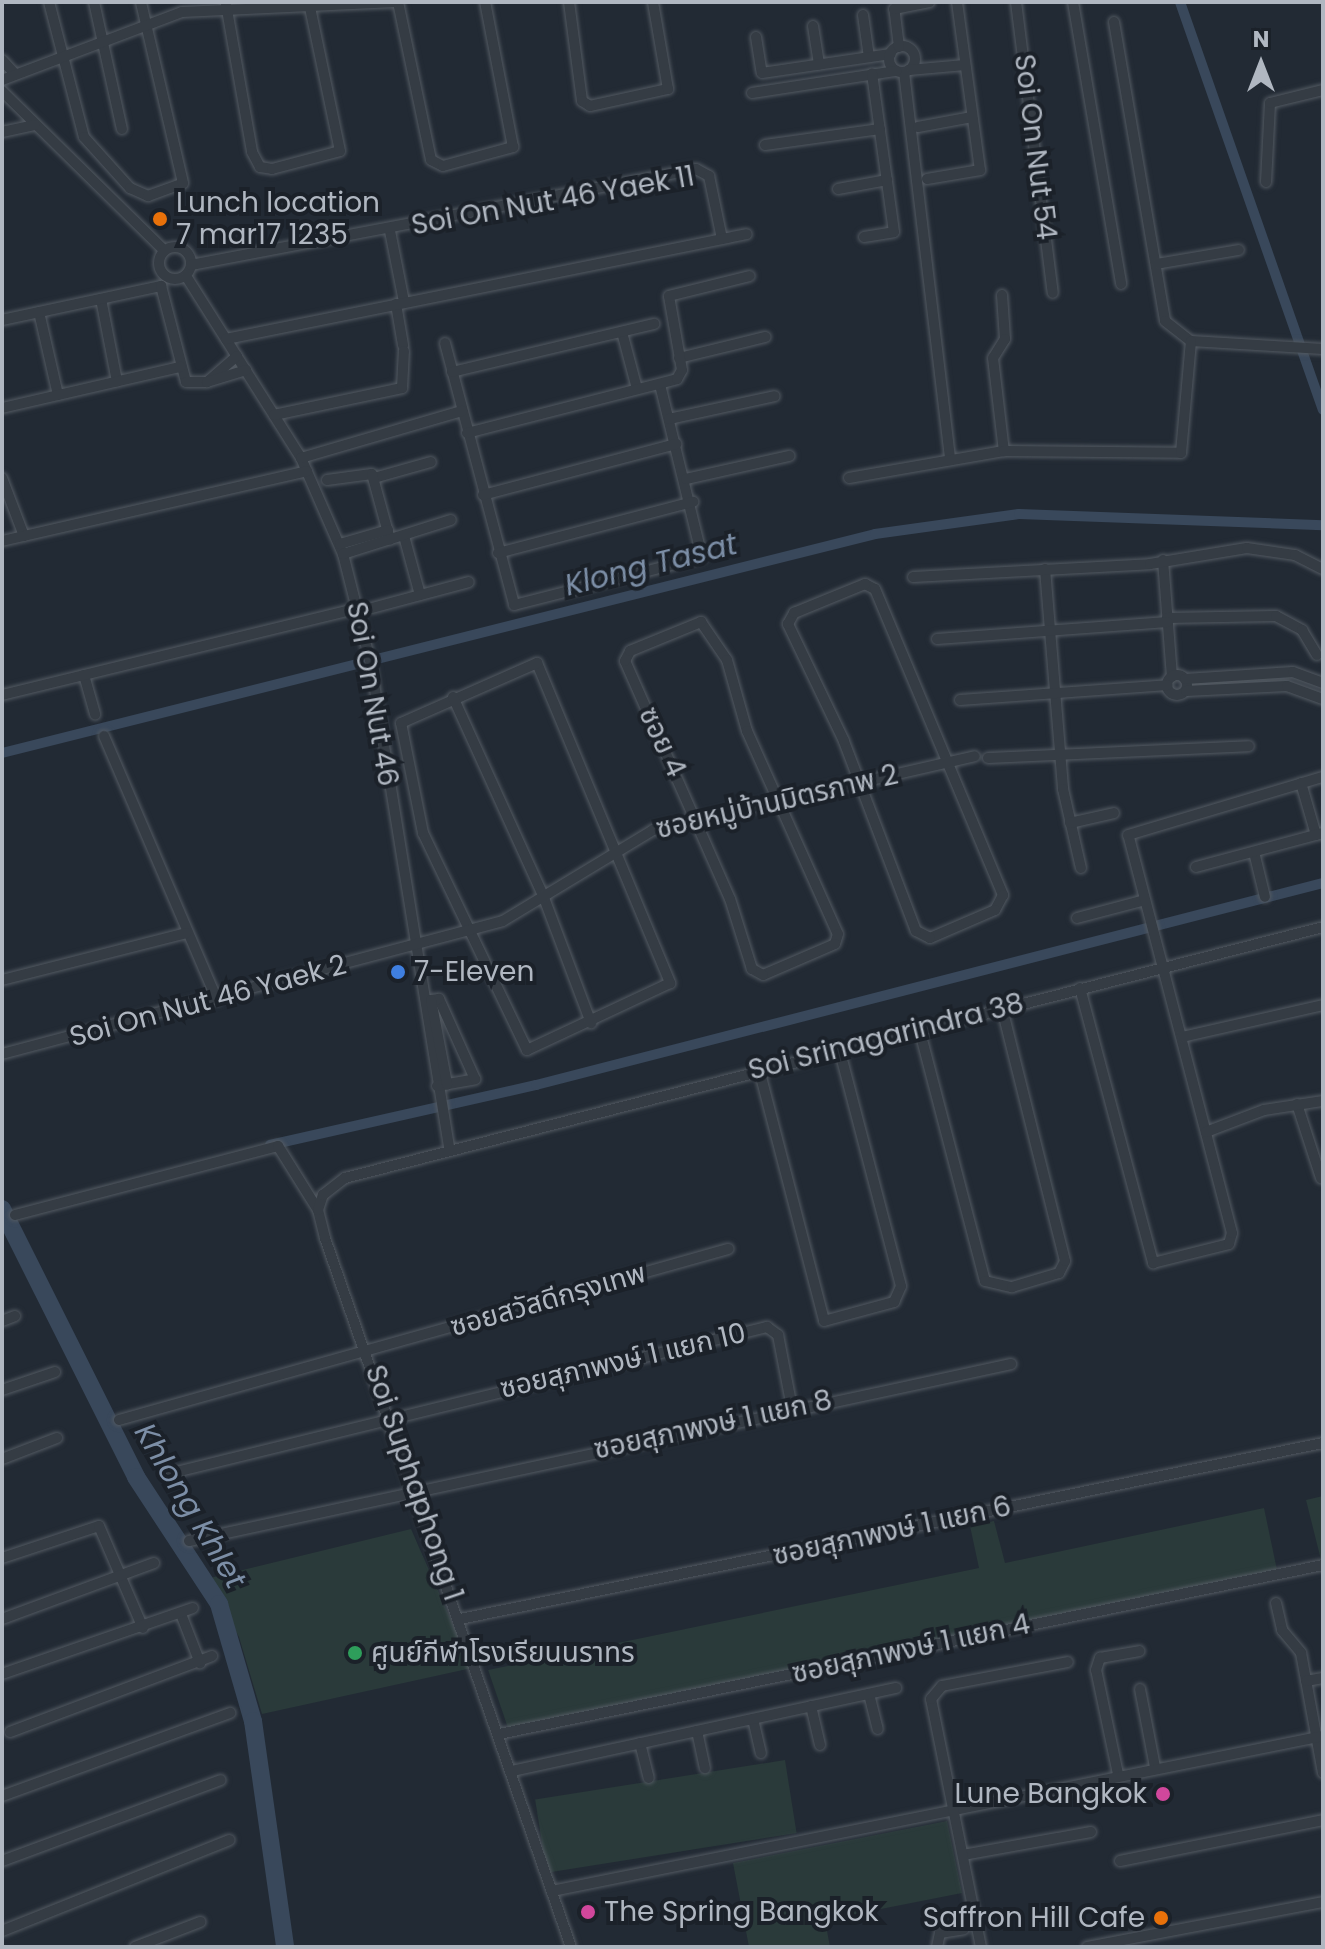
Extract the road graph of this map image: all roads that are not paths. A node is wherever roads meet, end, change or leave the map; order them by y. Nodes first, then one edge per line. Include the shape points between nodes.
1 (49, 2) edge
2 (94, 2) edge
3 (141, 2) edge
4 (397, 2) edge
5 (485, 2) edge
6 (569, 2) edge
7 (653, 2) edge
8 (929, 2) edge
9 (957, 2) edge
10 (1016, 2) edge
11 (1073, 2) edge
12 (346, 3) edge
13 (309, 4) edge
14 (227, 5) edge
15 (863, 15) dead end
16 (1114, 22) dead end
17 (146, 23) junction
18 (813, 26) dead end
19 (756, 37) dead end
20 (102, 42) junction
21 (895, 51) junction
22 (61, 56) junction
23 (869, 57) junction
24 (2, 60) edge
25 (819, 65) junction
26 (965, 65) junction
27 (903, 71) junction
28 (15, 74) junction
29 (872, 74) junction
30 (2, 80) edge
31 (1323, 90) edge
32 (2, 91) edge
33 (752, 93) dead end
34 (972, 117) junction
35 (34, 125) junction
36 (918, 127) dead end
37 (122, 129) dead end
38 (880, 129) junction
39 (2, 132) edge
40 (765, 145) dead end
41 (927, 179) dead end
42 (887, 180) junction
43 (1266, 182) dead end
44 (838, 189) dead end
45 (390, 231) junction
46 (747, 234) dead end
47 (864, 237) dead end
48 (722, 239) junction
49 (163, 249) junction
50 (1239, 250) dead end
51 (1156, 264) junction
52 (188, 271) junction
53 (750, 276) dead end
54 (1121, 284) dead end
55 (1053, 293) dead end
56 (1002, 295) dead end
57 (101, 299) junction
58 (400, 303) junction
59 (39, 312) junction
60 (2, 320) edge
61 (654, 324) dead end
62 (622, 332) junction
63 (765, 337) dead end
64 (226, 339) junction
65 (1191, 341) junction
66 (445, 343) dead end
67 (1323, 349) edge
68 (237, 356) junction
69 (679, 358) junction
70 (180, 367) junction
71 (246, 370) junction
72 (452, 372) junction
73 (117, 381) junction
74 (207, 382) junction
75 (636, 385) dead end
76 (660, 385) junction
77 (58, 395) junction
78 (775, 396) dead end
79 (2, 408) edge
80 (462, 411) junction
81 (274, 415) junction
82 (669, 419) junction
83 (467, 433) junction
84 (676, 444) junction
85 (1004, 451) junction
86 (789, 456) dead end
87 (301, 458) junction
88 (950, 460) junction
89 (431, 462) dead end
90 (307, 471) junction
91 (2, 478) edge
92 (374, 478) junction
93 (849, 478) dead end
94 (686, 479) junction
95 (327, 480) dead end
96 (483, 495) junction
97 (693, 502) junction
98 (451, 520) dead end
99 (389, 535) junction
100 (24, 536) junction
101 (404, 536) junction
102 (2, 541) edge
103 (341, 549) junction
104 (498, 553) junction
105 (1163, 560) junction
106 (1045, 569) junction
107 (1323, 569) edge
108 (913, 577) dead end
109 (469, 582) dead end
110 (420, 595) junction
111 (359, 608) junction
112 (372, 608) dead end
113 (1167, 620) junction
114 (1049, 630) junction
115 (937, 639) dead end
116 (1317, 655) dead end
117 (84, 675) junction
118 (1185, 679) junction
119 (1169, 681) junction
120 (1323, 683) edge
121 (1186, 691) junction
122 (1053, 693) junction
123 (2, 695) edge
124 (453, 697) junction
125 (1323, 699) edge
126 (960, 700) dead end
127 (95, 714) dead end
128 (104, 736) dead end
129 (1249, 746) dead end
130 (1060, 755) junction
131 (975, 756) dead end
132 (988, 758) dead end
133 (943, 763) junction
134 (1323, 777) edge
135 (860, 782) junction
136 (1301, 783) junction
137 (776, 800) junction
138 (1114, 813) dead end
139 (696, 818) junction
140 (1070, 823) junction
141 (1320, 834) edge
142 (1254, 852) junction
143 (614, 854) junction
144 (1196, 867) dead end
145 (1081, 868) dead end
146 (1265, 897) dead end
147 (544, 898) junction
148 (1145, 900) junction
149 (1077, 918) dead end
150 (1323, 927) edge
151 (465, 930) junction
152 (186, 933) junction
153 (414, 947) junction
154 (1163, 970) junction
155 (2, 980) edge
156 (1080, 988) junction
157 (217, 1000) junction
158 (1323, 1005) edge
159 (1002, 1008) junction
160 (591, 1023) junction
161 (919, 1028) junction
162 (1182, 1037) junction
163 (839, 1048) junction
164 (2, 1054) edge
165 (759, 1069) junction
166 (441, 1089) junction
167 (1323, 1101) edge
168 (1297, 1104) junction
169 (1206, 1132) junction
170 (450, 1151) junction
171 (1321, 1178) edge
172 (318, 1210) junction
173 (15, 1215) dead end
174 (728, 1249) dead end
175 (15, 1316) dead end
176 (2, 1321) edge
177 (369, 1351) junction
178 (1011, 1364) dead end
179 (55, 1372) dead end
180 (2, 1390) edge
181 (792, 1408) junction
182 (392, 1416) junction
183 (119, 1420) dead end
184 (57, 1438) dead end
185 (1323, 1443) edge
186 (2, 1459) edge
187 (172, 1473) dead end
188 (416, 1489) junction
189 (189, 1541) dead end
190 (2, 1558) edge
191 (154, 1563) dead end
192 (1323, 1565) edge
193 (121, 1576) junction
194 (1276, 1603) dead end
195 (193, 1608) dead end
196 (181, 1614) junction
197 (2, 1619) edge
198 (460, 1619) junction
199 (143, 1628) junction
200 (1139, 1651) dead end
201 (212, 1656) dead end
202 (1068, 1662) dead end
203 (200, 1663) junction
204 (2, 1674) edge
205 (1323, 1678) edge
206 (1306, 1681) junction
207 (896, 1688) dead end
208 (1140, 1689) dead end
209 (869, 1694) junction
210 (811, 1706) junction
211 (230, 1713) dead end
212 (753, 1719) junction
213 (878, 1729) dead end
214 (697, 1731) junction
215 (10, 1732) dead end
216 (499, 1734) junction
217 (1320, 1736) edge
218 (640, 1743) junction
219 (820, 1745) dead end
220 (761, 1753) dead end
221 (1155, 1767) junction
222 (705, 1768) dead end
223 (512, 1771) junction
224 (1323, 1773) edge
225 (1118, 1774) junction
226 (649, 1778) dead end
227 (221, 1780) dead end
228 (2, 1796) edge
229 (953, 1806) junction
230 (1323, 1820) edge
231 (1091, 1832) dead end
232 (230, 1840) dead end
233 (963, 1855) junction
234 (2, 1861) edge
235 (1120, 1861) dead end
236 (552, 1891) junction
237 (1323, 1902) edge
238 (200, 1922) dead end
239 (964, 1929) dead end
240 (2, 1931) edge
241 (135, 1947) edge
242 (571, 1947) edge
243 (937, 1947) edge
244 (981, 1947) edge
245 (1087, 1947) edge

1 - 22 street
2 - 20 street
3 - 17 street
4 - 5 street via 431,160 443,166 513,147
4 - 12 street
6 - 7 street via 582,101 590,106 668,89
8 - 21 street via 894,9
9 - 26 street
10 - 55 street, Soi On Nut 54
11 - 54 street, Soi On Nut 54
12 - 13 street
13 - 14 street
13 - 14 street via 340,151 272,169 260,167 252,152
14 - 17 street
15 - 23 street
16 - 51 street
17 - 20 street
17 - 22 street via 183,179 179,189 138,194 84,137
18 - 25 street
19 - 25 street via 762,73
20 - 22 street
20 - 37 street
21 - 23 street
21 - 27 street
21 - 27 street via 914,54
22 - 28 street
23 - 25 street
24 - 28 street
26 - 27 street
26 - 34 street
27 - 29 street
27 - 88 street
28 - 30 street
29 - 33 street
29 - 38 street
31 - 43 street via 1270,103
32 - 35 street
34 - 36 street
34 - 41 street via 980,170
35 - 39 street
35 - 49 street
38 - 40 street
38 - 42 street
42 - 44 street
42 - 47 street via 894,232
45 - 48 street, Soi On Nut 46 Yaek 11 via 702,169
45 - 52 street, Soi On Nut 46 Yaek 11
45 - 58 street
46 - 48 street
48 - 58 street
49 - 52 street via 184,251
49 - 52 street via 165,274
50 - 51 street
51 - 65 street via 1165,321
52 - 64 street, Soi On Nut 46
53 - 69 street via 669,296
56 - 85 street via 1005,339 993,358
57 - 59 street
57 - 70 street via 161,286
57 - 73 street
58 - 64 street
58 - 81 street via 402,388
59 - 60 street
59 - 77 street
61 - 62 street
62 - 72 street
62 - 75 street
63 - 69 street
64 - 68 street, Soi On Nut 46
65 - 67 street
65 - 85 street via 1181,453
66 - 72 street
68 - 71 street, Soi On Nut 46
68 - 74 street
69 - 76 street via 680,378
70 - 73 street
70 - 74 street via 189,385
71 - 74 street
71 - 81 street, Soi On Nut 46
72 - 80 street
73 - 77 street
76 - 82 street
76 - 83 street
77 - 79 street
78 - 82 street
80 - 83 street
80 - 87 street
81 - 87 street, Soi On Nut 46
82 - 84 street
83 - 96 street
84 - 94 street
84 - 96 street
85 - 88 street
86 - 94 street
87 - 90 street, Soi On Nut 46
88 - 93 street
89 - 92 street
90 - 100 street
90 - 103 street, Soi On Nut 46
91 - 100 street
92 - 95 street via 365,472
92 - 99 street
94 - 97 street
96 - 104 street
97 - 104 street
97 - 104 street via 702,557 522,605 511,602
98 - 101 street
99 - 101 street
99 - 103 street
100 - 102 street
101 - 110 street
103 - 111 street, Soi On Nut 46
105 - 106 street
105 - 107 street via 1247,548 1295,555
105 - 113 street
106 - 108 street
106 - 114 street
109 - 110 street
110 - 112 street
111 - 117 street
111 - 153 street, Soi On Nut 46
113 - 114 street
113 - 116 street via 1276,616 1302,630
113 - 119 street
114 - 115 street
114 - 122 street
117 - 123 street
117 - 127 street
118 - 119 street
118 - 120 street via 1293,672
118 - 121 street
119 - 121 street via 1174,695
119 - 122 street
121 - 125 street via 1287,686
122 - 126 street
122 - 130 street
124 - 143 street via 539,664
124 - 147 street
124 - 151 street via 405,718 401,728 423,833
128 - 152 street
129 - 130 street
130 - 132 street
130 - 140 street
131 - 133 street, ซอยหมู่บ้านมิตรภาพ 2
133 - 135 street, ซอยหมู่บ้านมิตรภาพ 2
133 - 135 street via 1003,899 995,910 930,938 916,931
133 - 135 street via 875,589 865,584 794,613 788,624
134 - 136 street
135 - 137 street, ซอยหมู่บ้านมิตรภาพ 2
136 - 141 street
136 - 148 street via 1129,832
137 - 139 street, ซอยหมู่บ้านมิตรภาพ 2
137 - 139 street, ซอย 4 via 838,937 763,975 752,969
137 - 139 street, ซอย 4 via 709,625 630,651 627,668
138 - 140 street
139 - 143 street, ซอยหมู่บ้านมิตรภาพ 2 via 643,834
140 - 145 street
141 - 142 street
142 - 144 street
142 - 146 street
143 - 147 street, ซอยหมู่บ้านมิตรภาพ 2
143 - 160 street via 669,986
147 - 151 street, ซอยหมู่บ้านมิตรภาพ 2
147 - 160 street
148 - 149 street
148 - 154 street
150 - 154 street, Soi Srinagarindra 38
151 - 153 street, ซอยหมู่บ้านมิตรภาพ 2
151 - 160 street via 522,1049
152 - 155 street
152 - 157 street
153 - 157 street, Soi On Nut 46 Yaek 2
153 - 166 street, Soi On Nut 46
154 - 156 street, Soi Srinagarindra 38
154 - 162 street
156 - 159 street, Soi Srinagarindra 38
156 - 169 street via 1151,1259 1159,1265 1232,1238
157 - 164 street, Soi On Nut 46 Yaek 2
158 - 162 street
159 - 161 street, Soi Srinagarindra 38
159 - 161 street via 1065,1261 1059,1273 1029,1282 999,1289 985,1281
161 - 163 street, Soi Srinagarindra 38
162 - 169 street
163 - 165 street, Soi Srinagarindra 38
163 - 165 street via 901,1291 894,1302 824,1321
165 - 170 street, Soi Srinagarindra 38
166 - 166 street via 475,1079 439,999 431,1000
166 - 170 street, Soi On Nut 46
167 - 168 street
168 - 169 street
168 - 171 street
170 - 172 street via 345,1178 323,1195
172 - 173 street, Soi Suphaphong 1 via 278,1146
172 - 177 street, Soi Suphaphong 1
174 - 177 street, ซอยสวัสดีกรุงเทพ
175 - 176 street
177 - 182 street, Soi Suphaphong 1
177 - 183 street, ซอยสวัสดีกรุงเทพ
178 - 181 street, ซอยสุภาพงษ์ 1 แยก 8
179 - 180 street
181 - 182 street, ซอยสุภาพงษ์ 1 แยก 10 via 778,1335 767,1327
181 - 188 street, ซอยสุภาพงษ์ 1 แยก 8
182 - 187 street, ซอยสุภาพงษ์ 1 แยก 10
182 - 188 street, Soi Suphaphong 1
184 - 186 street
185 - 198 street, ซอยสุภาพงษ์ 1 แยก 6
188 - 189 street, ซอยสุภาพงษ์ 1 แยก 8
188 - 198 street, Soi Suphaphong 1
190 - 193 street via 97,1525
191 - 193 street
192 - 216 street, ซอยสุภาพงษ์ 1 แยก 4
193 - 197 street
193 - 199 street
194 - 206 street
195 - 196 street
196 - 199 street
196 - 203 street
198 - 216 street, Soi Suphaphong 1
199 - 204 street
200 - 225 street via 1100,1658 1096,1670
201 - 203 street
202 - 229 street via 934,1691
203 - 215 street
205 - 206 street
206 - 217 street
207 - 209 street
208 - 221 street
209 - 210 street
209 - 213 street
210 - 212 street
210 - 219 street
211 - 228 street
212 - 214 street
212 - 220 street
214 - 218 street
214 - 222 street
216 - 223 street, Soi Suphaphong 1
217 - 221 street
217 - 224 street
218 - 223 street
218 - 226 street
221 - 225 street
223 - 236 street, Soi Suphaphong 1
225 - 229 street
227 - 234 street
229 - 233 street
229 - 236 street
230 - 235 street
231 - 233 street
232 - 240 street
233 - 244 street
236 - 242 street, Soi Suphaphong 1
237 - 245 street
238 - 241 street
239 - 243 street via 940,1933

